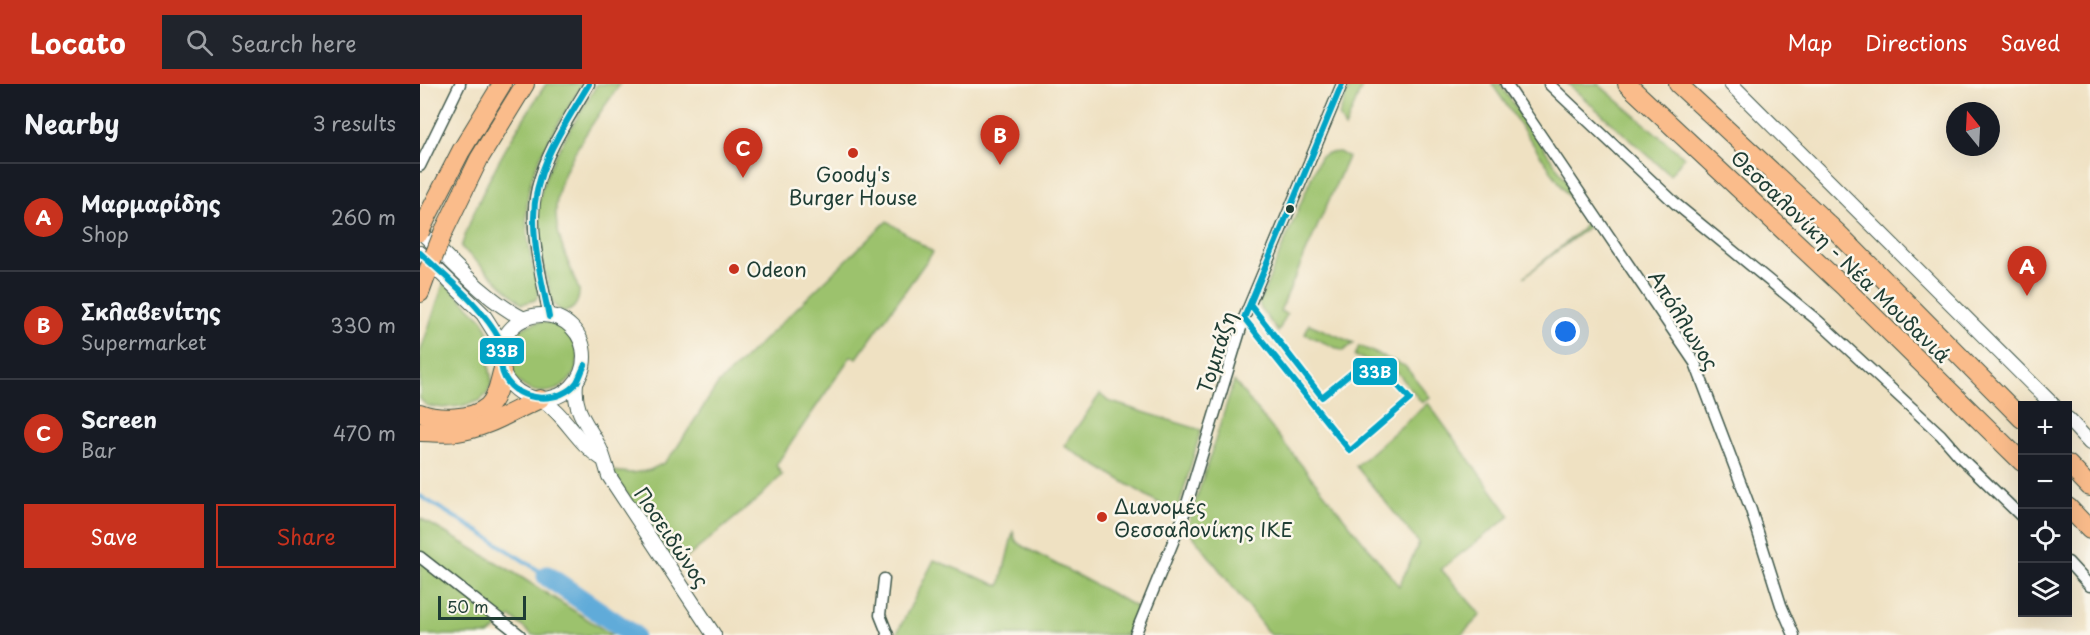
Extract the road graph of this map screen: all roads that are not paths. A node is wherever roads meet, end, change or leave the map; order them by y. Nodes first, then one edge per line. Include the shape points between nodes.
1 (460, 84) edge
2 (502, 84) edge
3 (525, 84) edge
4 (589, 84) edge
5 (1342, 84) edge
6 (1506, 84) edge
7 (1549, 84) edge
8 (1627, 84) edge
9 (1678, 84) edge
10 (1731, 84) edge
11 (420, 166) edge
12 (422, 227) edge
13 (420, 253) edge
14 (420, 293) edge
15 (549, 317) junction
16 (524, 319) junction
17 (502, 344) junction
18 (502, 372) junction
19 (576, 383) junction
20 (540, 399) junction
21 (2050, 401) edge
22 (420, 412) edge
23 (2018, 415) edge
24 (2072, 424) edge
25 (420, 432) edge
26 (2090, 443) edge
27 (603, 458) junction
28 (2018, 458) edge
29 (2072, 469) edge
30 (2090, 487) edge
31 (2069, 509) edge
32 (2018, 513) edge
33 (2090, 530) edge
34 (420, 557) edge
35 (2068, 563) edge
36 (884, 579) dead end
37 (2090, 586) edge
38 (520, 635) edge
39 (714, 635) edge
40 (888, 635) edge
41 (1135, 635) edge
42 (1794, 635) edge

1 - 11 street
2 - 12 highway via 461,151
3 - 14 highway, bridge via 479,159 443,233
4 - 15 street via 547,161 537,190 534,227
5 - 41 street, Τομπάζη via 1244,318 1182,520
6 - 42 street, Απόλλωνος via 1695,363
7 - 32 street via 1676,204 1817,320
8 - 28 highway, Θεσσαλονίκη - Νέα Μουδανιά via 1845,288
9 - 23 highway, Θεσσαλονίκη - Νέα Μουδανιά via 1838,233
10 - 21 street
12 - 16 street via 491,297
13 - 17 street via 483,314
15 - 16 street
15 - 19 street via 567,324 583,345 585,365
16 - 17 street via 510,329
17 - 18 street
18 - 20 street via 513,388
18 - 22 highway via 492,400 480,411 447,418
19 - 20 street via 560,394
19 - 27 street, Ποσειδώνος via 579,413
20 - 25 highway via 471,430
20 - 27 street
24 - 26 street
27 - 39 street, Ποσειδώνος via 609,476
29 - 30 highway
31 - 33 highway
34 - 38 street
35 - 37 street
36 - 40 street via 880,615

